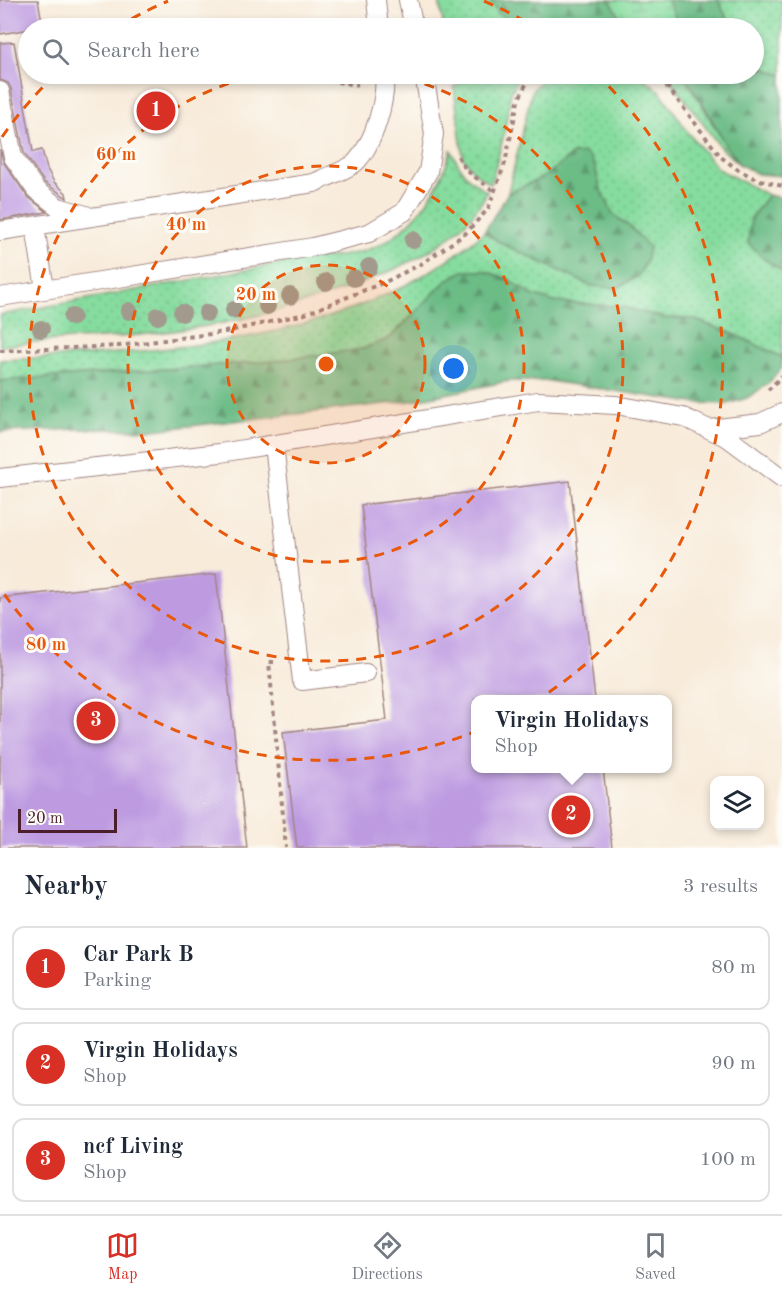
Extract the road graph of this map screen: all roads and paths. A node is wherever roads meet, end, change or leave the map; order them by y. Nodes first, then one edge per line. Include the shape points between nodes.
1 (376, 0) edge
2 (408, 0) edge
3 (378, 18) edge
4 (412, 18) edge
5 (351, 84) edge
6 (386, 84) edge
7 (426, 84) edge
8 (664, 84) edge
9 (358, 85) dead end
10 (0, 91) edge
11 (782, 186) edge
12 (93, 217) junction
13 (0, 231) edge
14 (36, 233) dead end
15 (45, 289) junction
16 (0, 297) edge
17 (782, 413) edge
18 (710, 429) junction
19 (274, 445) junction
20 (0, 478) edge
21 (782, 478) edge
22 (299, 660) junction
23 (366, 673) dead end
24 (286, 848) edge

1 - 3 lane
2 - 4 lane
5 - 9 path
6 - 12 lane via 373,136 355,163 314,183
7 - 15 lane via 434,134 428,172 404,212 369,233 313,247
8 - 11 path via 721,158 756,179
10 - 12 lane via 13,157 36,190 58,207
12 - 13 lane
14 - 15 lane
15 - 16 lane
17 - 18 lane via 760,423
18 - 19 lane via 683,417 616,405 538,401
18 - 21 lane
19 - 20 lane
19 - 22 lane
22 - 23 lane via 302,681
22 - 24 path via 269,662

